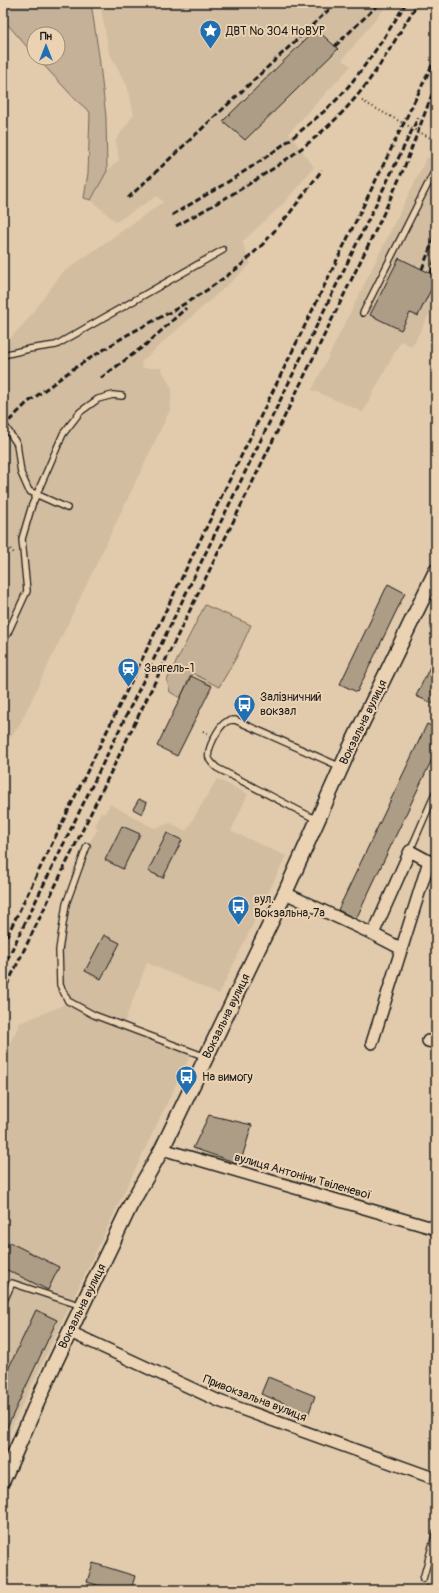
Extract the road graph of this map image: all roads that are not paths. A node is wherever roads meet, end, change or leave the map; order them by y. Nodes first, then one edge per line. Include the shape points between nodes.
1 (436, 168) edge
2 (223, 250) dead end
3 (363, 313) dead end
4 (3, 355) edge
5 (122, 396) dead end
6 (3, 422) edge
7 (36, 494) junction
8 (67, 508) dead end
9 (436, 571) edge
10 (3, 643) edge
11 (342, 767) junction
12 (436, 791) edge
13 (317, 820) junction
14 (87, 846) dead end
15 (410, 851) junction
16 (433, 863) edge
17 (285, 893) junction
18 (373, 934) junction
19 (402, 949) junction
20 (372, 1043) dead end
21 (206, 1057) junction
22 (162, 1149) junction
23 (436, 1229) edge
24 (3, 1303) edge
25 (82, 1306) junction
26 (70, 1332) junction
27 (7, 1461) edge
28 (436, 1479) edge
29 (3, 1480) edge
30 (436, 1532) edge
31 (423, 1579) dead end

1 - 3 lane
2 - 4 lane via 56,345
5 - 7 lane via 113,395 98,399 80,412 63,434
6 - 7 lane via 17,444 21,473 29,491
7 - 8 lane
7 - 10 lane via 22,539 28,592
9 - 11 street, Вокзальна вулиця
11 - 13 street, Вокзальна вулиця
11 - 13 lane via 235,720 225,722 212,743 208,755 217,768
12 - 15 lane
13 - 17 street, Вокзальна вулиця
14 - 21 lane via 66,904 60,950 60,985 68,1001 94,1015
15 - 16 street
15 - 18 street
16 - 19 street
17 - 18 street
17 - 21 street, Вокзальна вулиця
18 - 19 street
19 - 20 street
21 - 22 street, Вокзальна вулиця
22 - 23 street, вулиця Антоніни Твіленевої
22 - 25 street, Вокзальна вулиця via 130,1206
24 - 25 lane via 12,1283
25 - 26 street, Вокзальна вулиця
26 - 27 street, Вокзальна вулиця
26 - 28 street, Привокзальна вулиця via 220,1401
27 - 29 street, Вокзальна вулиця
30 - 31 lane

